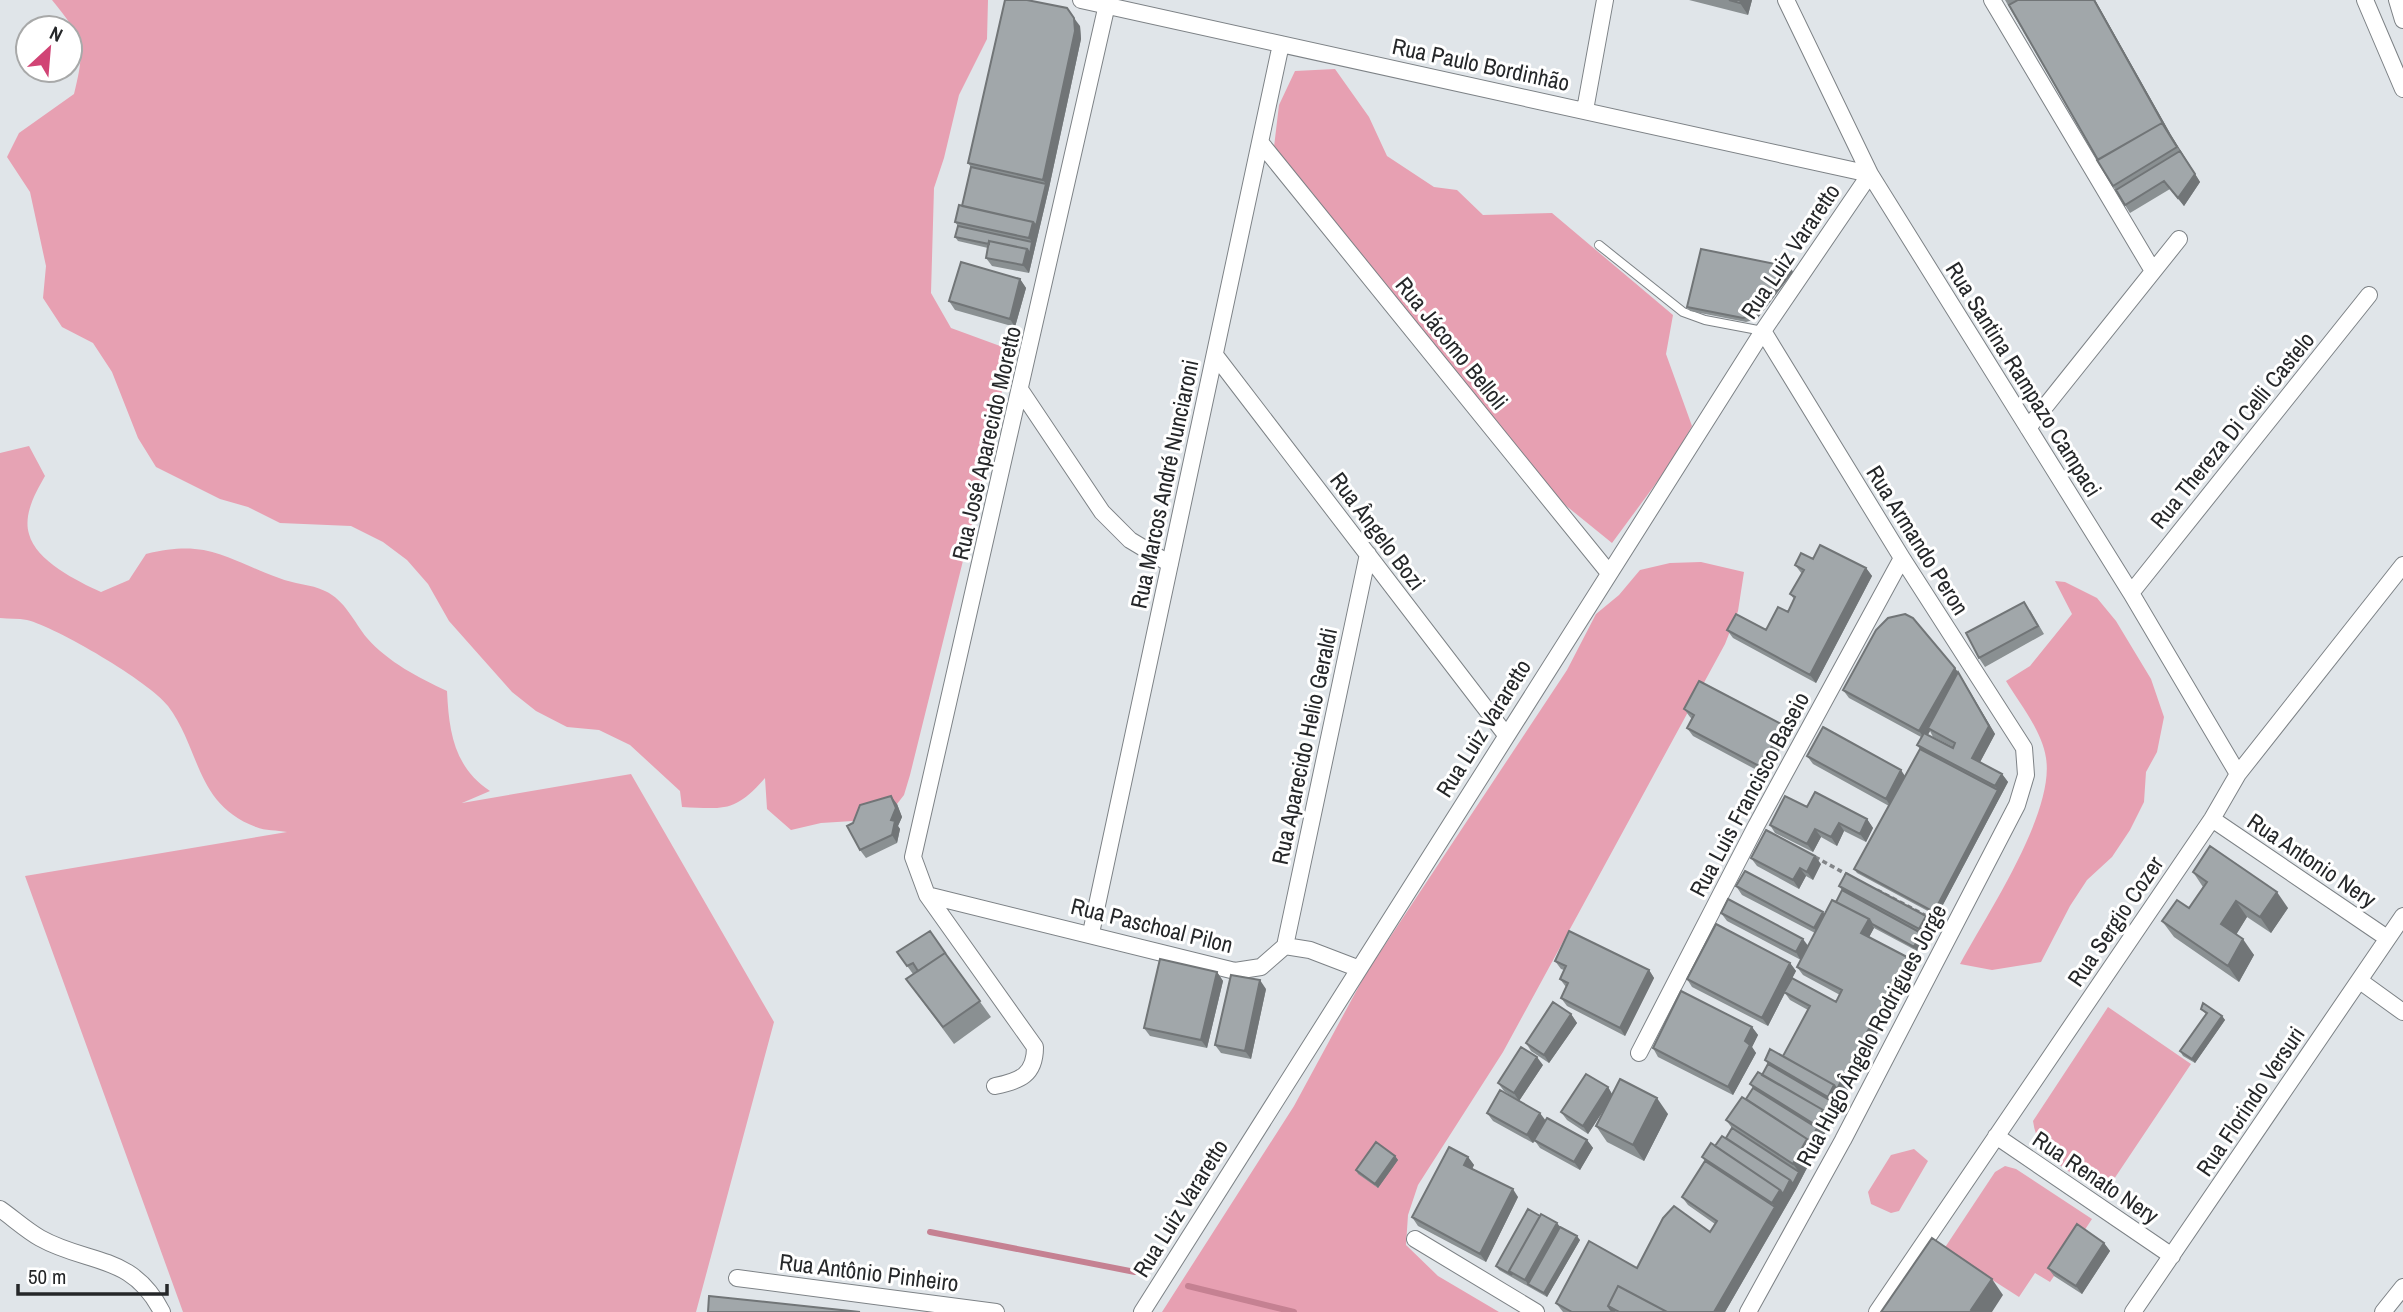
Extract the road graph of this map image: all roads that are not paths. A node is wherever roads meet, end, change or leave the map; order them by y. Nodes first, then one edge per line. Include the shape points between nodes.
1 (1081, 0) edge
2 (1605, 0) edge
3 (1786, 0) edge
4 (1992, 0) edge
5 (2365, 0) edge
6 (2397, 0) edge
7 (1107, 3) edge
8 (2403, 20) edge
9 (1281, 44) junction
10 (2403, 89) edge
11 (1585, 110) junction
12 (1260, 142) junction
13 (1870, 174) junction
14 (2179, 239) dead end
15 (1599, 245) dead end
16 (2153, 271) junction
17 (2369, 295) dead end
18 (1763, 331) junction
19 (1215, 355) junction
20 (1021, 391) junction
21 (2028, 428) junction
22 (1368, 554) junction
23 (1902, 558) junction
24 (1170, 564) junction
25 (2401, 570) edge
26 (1609, 573) junction
27 (2131, 593) junction
28 (1506, 735) junction
29 (2238, 774) junction
30 (2026, 775) joint
31 (2212, 819) junction
32 (927, 895) junction
33 (2403, 916) edge
34 (1091, 933) junction
35 (2387, 938) junction
36 (1285, 946) junction
37 (1357, 968) junction
38 (2360, 981) junction
39 (2403, 1012) edge
40 (1639, 1053) dead end
41 (995, 1086) dead end
42 (1996, 1136) junction
43 (0, 1209) edge
44 (1415, 1239) dead end
45 (2172, 1256) junction
46 (737, 1278) dead end
47 (2403, 1287) edge
48 (162, 1312) edge
49 (996, 1312) edge
50 (1142, 1312) edge
51 (1536, 1312) edge
52 (1748, 1312) edge
53 (1877, 1312) edge
54 (2133, 1312) edge
55 (2383, 1312) edge

1 - 7 street, Rua Paulo Bordinhão
2 - 11 street
3 - 13 street, Rua Santina Rampazo Campaci
4 - 16 street
5 - 10 street
6 - 8 street
7 - 9 street, Rua Paulo Bordinhão
7 - 20 street, Rua José Aparecido Moretto
9 - 11 street, Rua Paulo Bordinhão
9 - 12 street, Rua Marcos André Nunciaroni
11 - 13 street, Rua Paulo Bordinhão
12 - 19 street, Rua Marcos André Nunciaroni
12 - 26 street, Rua Jácomo Belloli
13 - 18 street, Rua Luiz Vararetto
13 - 21 street, Rua Santina Rampazo Campaci
14 - 16 street
15 - 18 lane via 1683,312
16 - 21 street
17 - 27 street, Rua Thereza Di Celli Castelo
18 - 23 street, Rua Armando Peron
18 - 26 street, Rua Luiz Vararetto
19 - 22 street, Rua Ângelo Bozi
19 - 24 street, Rua Marcos André Nunciaroni
20 - 24 street via 1102,512 1130,540
20 - 32 street, Rua José Aparecido Moretto via 913,858
21 - 27 street, Rua Santina Rampazo Campaci
22 - 28 street, Rua Ângelo Bozi
22 - 36 street, Rua Aparecido Helio Geraldi
23 - 30 street, Rua Armando Peron via 2024,748
23 - 40 street, Rua Luis Francisco Baseio
24 - 34 street, Rua Marcos André Nunciaroni
25 - 29 street, Rua Sergio Cozer
26 - 28 street, Rua Luiz Vararetto
27 - 29 street, Rua Santina Rampazo Campaci
28 - 37 street, Rua Luiz Vararetto
29 - 31 street, Rua Sergio Cozer
30 - 52 street, Rua Hugo Ângelo Rodrigues Jorge via 2017,805 1953,929
31 - 35 street, Rua Antonio Nery
31 - 42 street, Rua Sergio Cozer
32 - 34 street, Rua Paschoal Pilon
32 - 41 street, Rua José Aparecido Moretto via 1035,1047 1035,1062 1028,1074
33 - 35 street, Rua Florindo Versuri
34 - 36 street, Rua Paschoal Pilon via 1235,971 1261,968
35 - 38 street, Rua Florindo Versuri
36 - 37 street
37 - 50 street, Rua Luiz Vararetto
38 - 39 street
38 - 45 street, Rua Florindo Versuri
42 - 45 street, Rua Renato Nery
42 - 53 street, Rua Sergio Cozer
43 - 48 street via 41,1239 111,1263 141,1281
44 - 51 street
45 - 54 street, Rua Florindo Versuri
46 - 49 street, Rua Antônio Pinheiro
47 - 55 street

